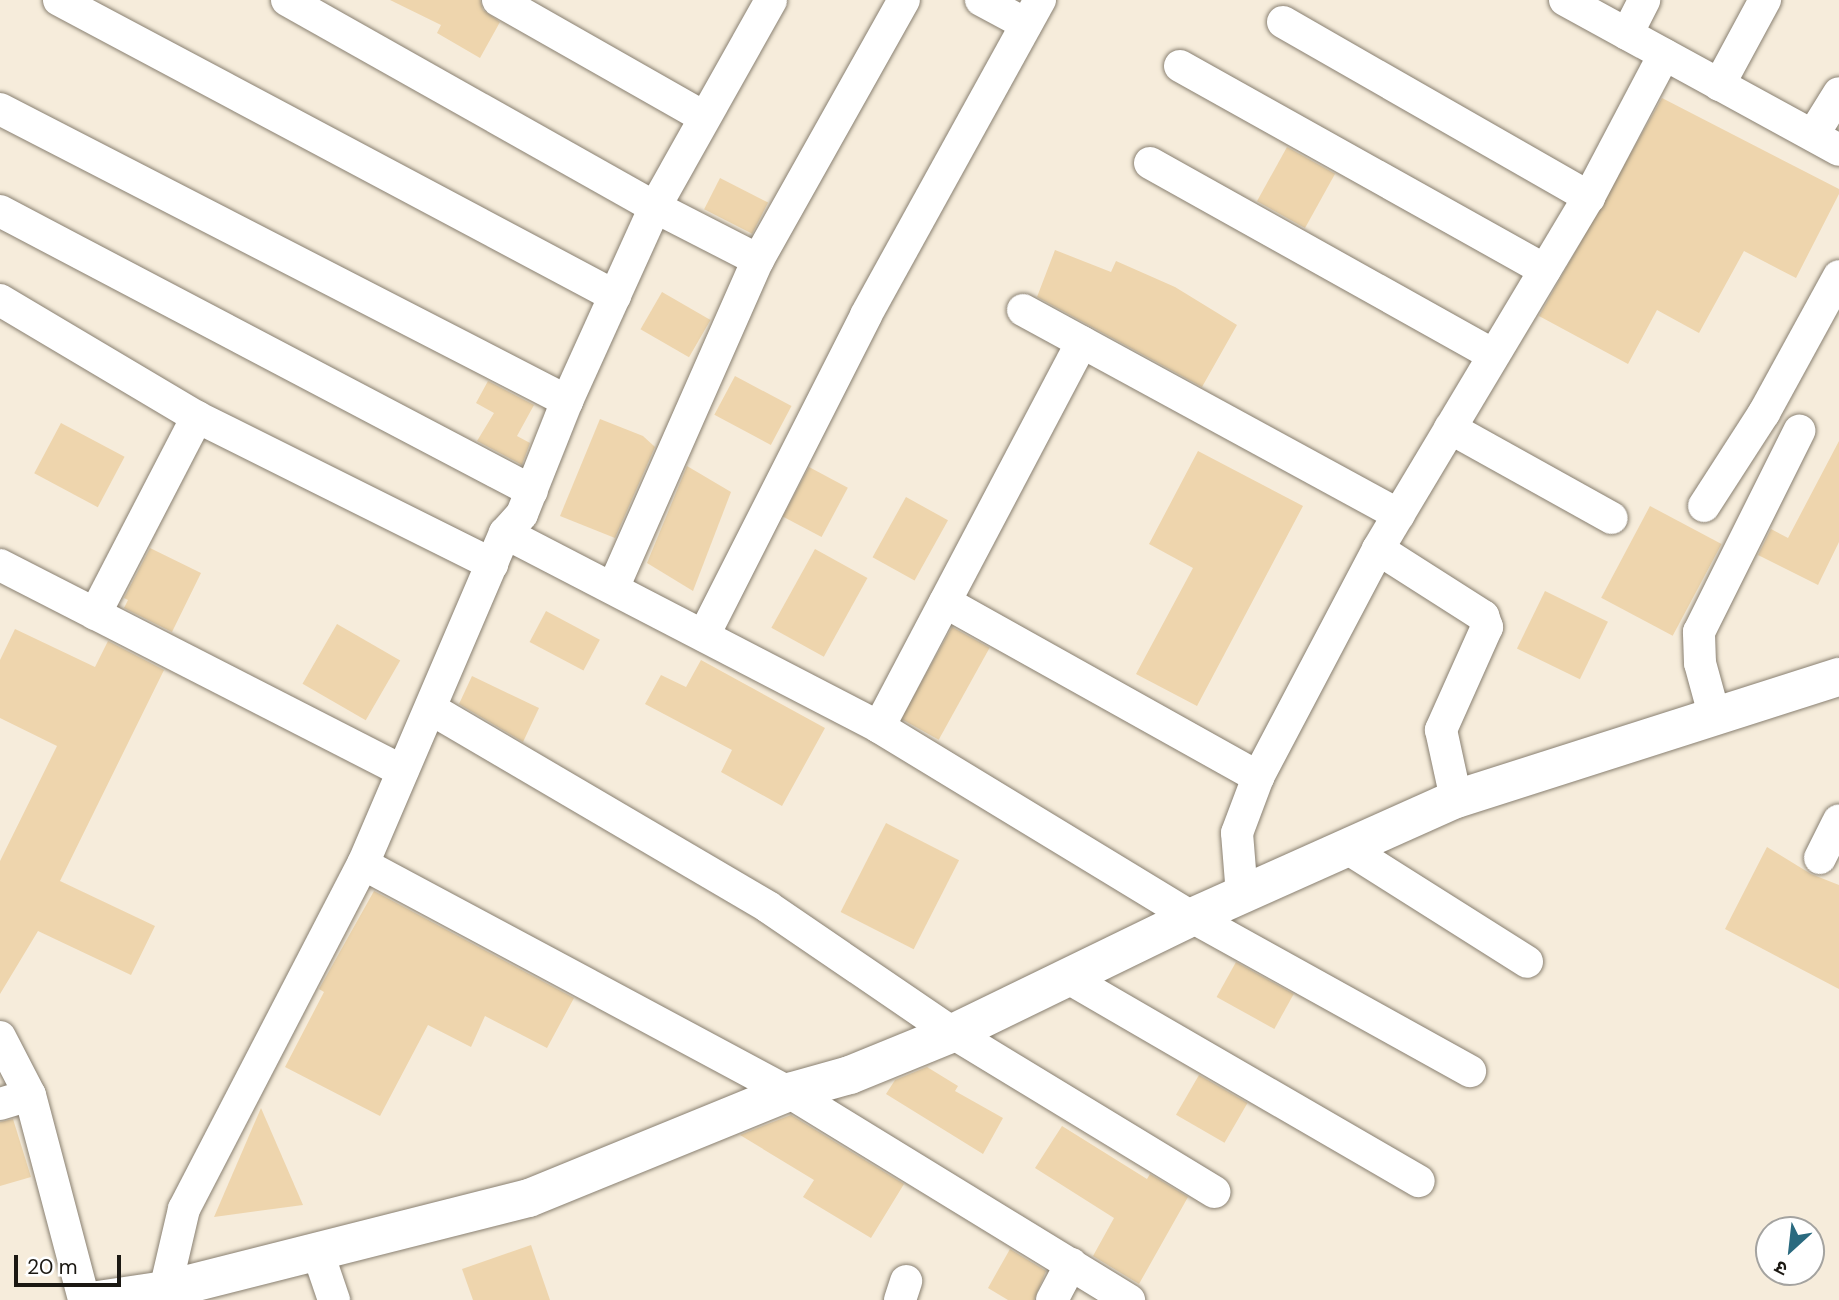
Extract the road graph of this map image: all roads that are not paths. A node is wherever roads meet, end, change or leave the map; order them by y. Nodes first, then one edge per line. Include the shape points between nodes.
1 (58, 0) edge
2 (287, 0) edge
3 (498, 0) edge
4 (904, 0) edge
5 (981, 0) edge
6 (1565, 0) edge
7 (1644, 0) edge
8 (1765, 0) edge
9 (759, 4) edge
10 (1033, 12) edge
11 (1283, 22) dead end
12 (1627, 34) junction
13 (1664, 55) junction
14 (1180, 66) dead end
15 (1719, 85) junction
16 (1839, 93) edge
17 (0, 109) edge
18 (704, 117) junction
19 (1826, 142) edge
20 (1150, 163) dead end
21 (1589, 197) junction
22 (655, 207) junction
23 (0, 211) edge
24 (758, 260) junction
25 (1545, 270) junction
26 (1839, 276) edge
27 (615, 296) junction
28 (0, 300) edge
29 (1023, 310) dead end
30 (1082, 342) junction
31 (1493, 355) junction
32 (567, 401) junction
33 (197, 417) junction
34 (1450, 428) junction
35 (1799, 431) dead end
36 (532, 491) junction
37 (1704, 506) dead end
38 (1398, 515) junction
39 (1612, 518) dead end
40 (505, 533) junction
41 (1378, 549) junction
42 (492, 564) junction
43 (0, 565) edge
44 (614, 586) junction
45 (945, 602) junction
46 (94, 614) junction
47 (705, 633) junction
48 (1839, 677) edge
49 (431, 709) junction
50 (1715, 719) junction
51 (878, 727) junction
52 (402, 771) junction
53 (1258, 777) junction
54 (1457, 799) junction
55 (1839, 820) edge
56 (1347, 848) junction
57 (1820, 858) dead end
58 (363, 864) junction
59 (1242, 895) junction
60 (1192, 917) junction
61 (1527, 962) dead end
62 (1070, 979) junction
63 (953, 1033) junction
64 (0, 1037) edge
65 (1470, 1072) dead end
66 (789, 1092) junction
67 (30, 1095) junction
68 (0, 1104) edge
69 (1419, 1181) dead end
70 (1215, 1192) dead end
71 (317, 1250) junction
72 (1071, 1264) junction
73 (167, 1295) edge
74 (84, 1300) edge
75 (98, 1300) edge
76 (334, 1300) edge
77 (1052, 1300) edge
78 (1129, 1300) edge

1 - 27 street
2 - 22 street
3 - 18 street
4 - 24 street
5 - 10 street
6 - 12 street
7 - 12 street
8 - 15 street
9 - 18 street
10 - 47 street via 866,315
11 - 21 street
12 - 13 street
13 - 15 street
13 - 21 street
14 - 25 street
15 - 19 street
16 - 19 street
17 - 32 street
18 - 22 street
20 - 31 street
21 - 25 street
22 - 24 street
22 - 27 street
23 - 36 street
24 - 44 street
25 - 31 street
26 - 37 street via 1764,413
27 - 32 street
28 - 33 street
29 - 30 street
30 - 38 street
30 - 45 street
31 - 34 street
32 - 36 street
33 - 42 street
33 - 46 street
34 - 38 street
34 - 39 street
35 - 50 street via 1699,632 1700,663
36 - 40 street via 522,514
38 - 41 street
40 - 42 street
40 - 44 street
41 - 53 street
41 - 54 street via 1483,615 1487,627 1441,730
42 - 49 street
43 - 46 street
44 - 47 street
45 - 51 street
45 - 53 street
46 - 52 street
47 - 51 street
48 - 50 street
49 - 52 street
49 - 63 street via 768,907
50 - 54 street
51 - 60 street
52 - 58 street
53 - 59 street via 1237,833
54 - 56 street
55 - 57 street
56 - 59 street
56 - 61 street
58 - 66 street
58 - 73 street via 184,1209
59 - 60 street
60 - 62 street
60 - 65 street
62 - 63 street
62 - 69 street
63 - 66 street via 850,1075
63 - 70 street
64 - 67 street
66 - 71 street via 529,1198
66 - 72 street
67 - 68 street
67 - 74 street
71 - 73 street
71 - 76 street
72 - 77 street
72 - 78 street
73 - 75 street

